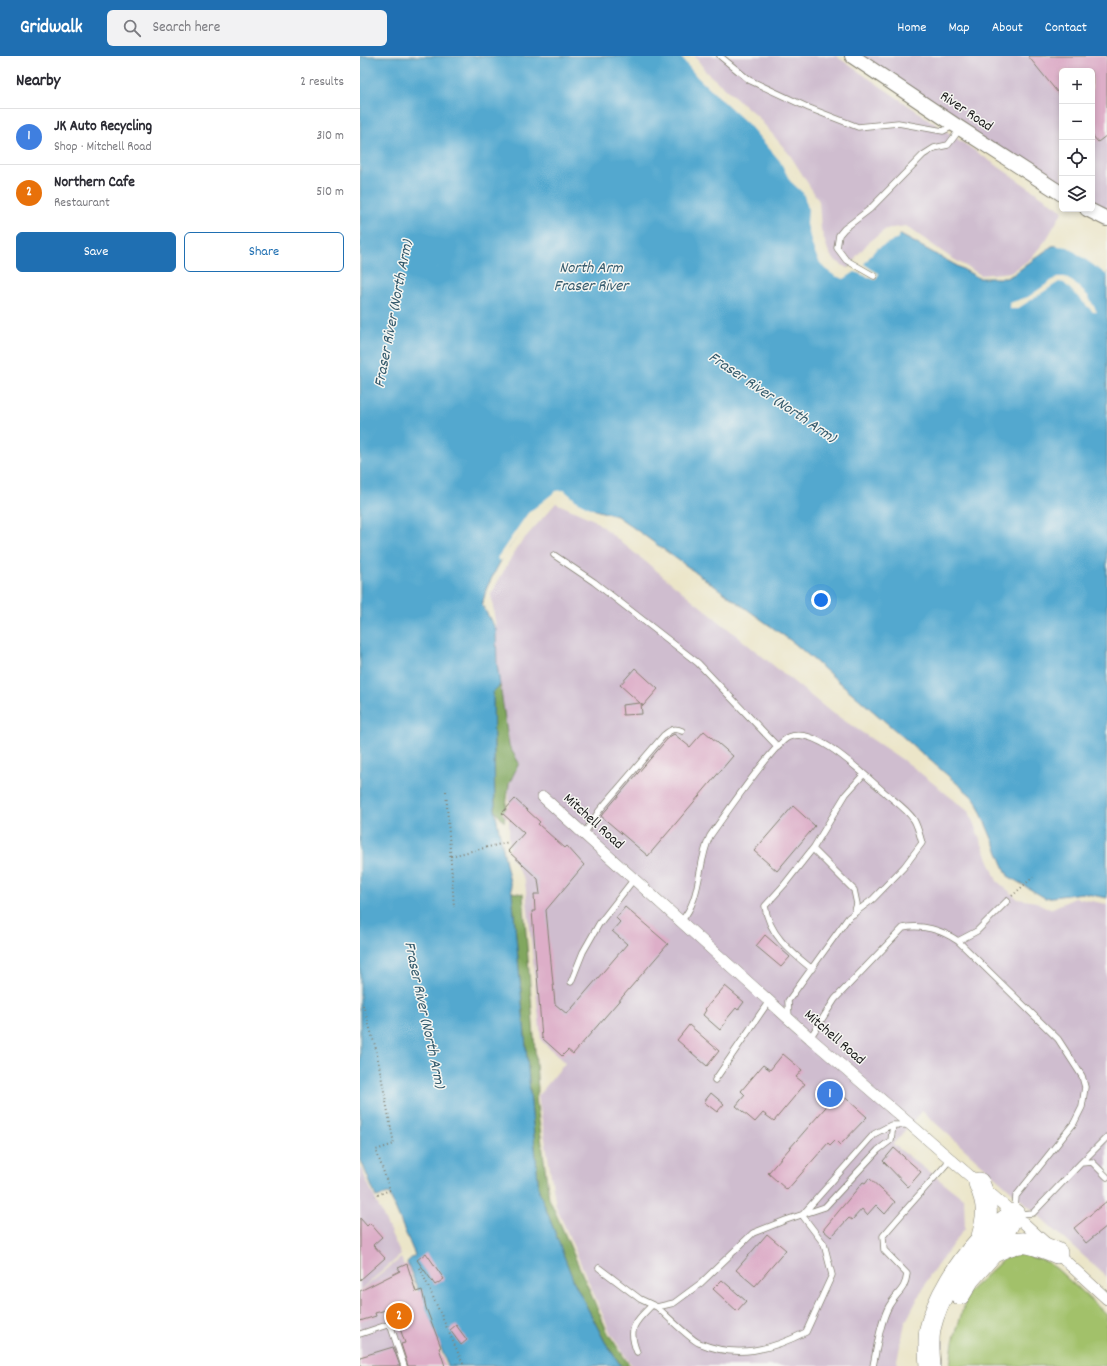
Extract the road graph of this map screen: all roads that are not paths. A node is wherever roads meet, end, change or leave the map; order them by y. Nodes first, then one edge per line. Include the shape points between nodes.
1 (720, 56) edge
2 (852, 56) edge
3 (957, 127) junction
4 (1059, 192) edge
5 (1093, 212) edge
6 (1107, 219) edge
7 (874, 276) dead end
8 (554, 555) dead end
9 (682, 731) dead end
10 (778, 747) junction
11 (864, 774) junction
12 (543, 797) dead end
13 (584, 834) junction
14 (813, 849) junction
15 (634, 879) junction
16 (1007, 901) road end
17 (854, 914) junction
18 (681, 921) junction
19 (958, 941) junction
20 (812, 969) junction
21 (571, 982) dead end
22 (769, 1001) junction
23 (789, 1019) junction
24 (810, 1038) junction
25 (715, 1080) dead end
26 (892, 1125) junction
27 (912, 1126) junction
28 (1107, 1137) edge
29 (951, 1159) junction
30 (1081, 1163) junction
31 (1107, 1177) edge
32 (979, 1183) junction
33 (1014, 1214) junction
34 (802, 1215) junction
35 (986, 1246) junction
36 (1057, 1253) junction
37 (599, 1268) dead end
38 (1107, 1299) edge
39 (654, 1306) junction
40 (360, 1334) edge
41 (637, 1352) dead end
42 (404, 1366) edge
43 (873, 1366) edge
44 (930, 1366) edge
45 (943, 1366) edge

1 - 3 lane via 749,80 858,127 898,123 943,131
2 - 3 street, River Road
3 - 4 street, River Road
3 - 7 lane via 948,145 934,148 923,155 870,209 839,236 838,248 844,257
5 - 6 street
8 - 10 lane via 594,582 698,663
9 - 13 lane via 677,728 671,729 664,735 599,810
10 - 11 lane via 790,736 805,736 829,747
10 - 18 lane via 710,836 704,847 692,905
11 - 14 lane via 846,794
11 - 17 lane via 914,820 922,843 873,900
12 - 13 street, Mitchell Road
13 - 15 street, Mitchell Road
14 - 17 lane via 854,890 858,904
14 - 20 lane via 765,906 767,917 776,934 788,949
15 - 18 street, Mitchell Road
15 - 21 lane via 599,924 583,952
16 - 19 lane via 976,931
17 - 20 lane via 848,918
18 - 22 street, Mitchell Road
19 - 24 lane via 945,932 923,927 903,928 835,999
19 - 33 lane via 1058,1039 1082,1076 1085,1086 1082,1107 1074,1123 1016,1196
20 - 23 lane via 788,1001
22 - 23 street, Mitchell Road
22 - 25 lane
23 - 24 street, Mitchell Road
24 - 27 street, Mitchell Road
26 - 27 lane
26 - 34 lane via 874,1134
26 - 34 lane via 891,1140 878,1150 825,1207
27 - 29 street, Mitchell Road
28 - 30 lane
29 - 32 street, Mitchell Road
29 - 43 lane via 883,1236 884,1250 907,1274 906,1285 889,1306
30 - 31 lane via 1092,1162
30 - 33 lane via 1033,1213
32 - 33 street, Mitchell Road
32 - 35 highway via 986,1199
33 - 35 highway
33 - 36 street, Mitchell Road
34 - 39 lane via 753,1233 701,1283 674,1303
34 - 39 lane via 824,1244 832,1275 806,1332 775,1346 751,1352 730,1352 698,1343
35 - 36 highway via 1034,1243
35 - 44 highway via 957,1273 935,1314 930,1330
35 - 45 highway via 950,1311 942,1338
36 - 38 street, Mitchell Road
37 - 39 lane via 640,1299
39 - 41 lane via 635,1322 631,1338
40 - 42 lane via 390,1324

